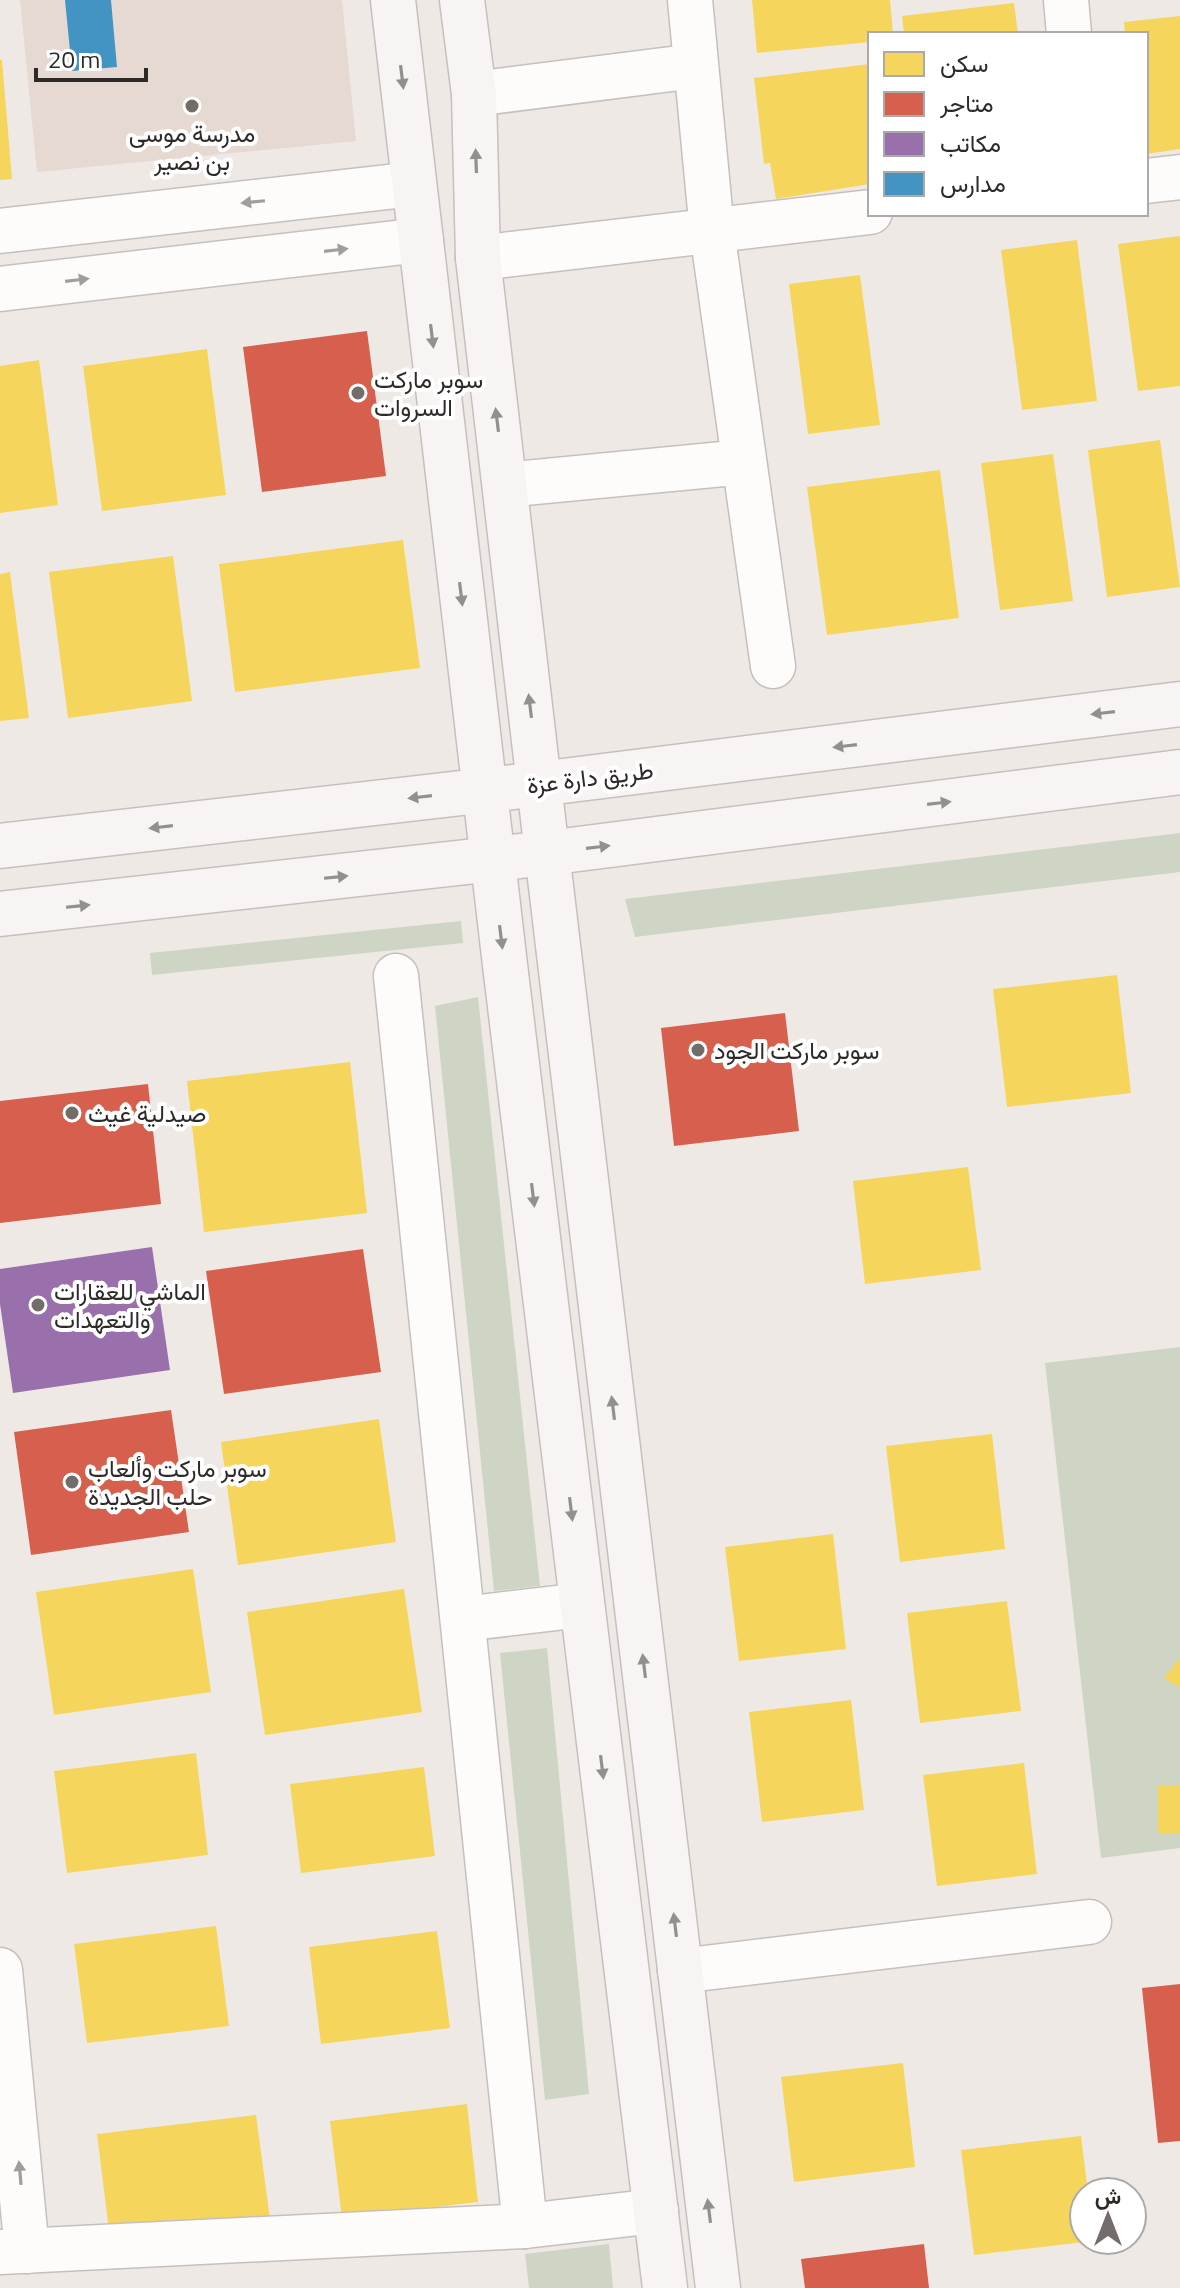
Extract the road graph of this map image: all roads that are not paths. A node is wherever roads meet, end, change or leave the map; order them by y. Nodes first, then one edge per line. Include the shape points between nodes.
1 (393, 0) edge
2 (462, 0) edge
3 (690, 0) edge
4 (1066, 0) edge
5 (1069, 32) edge
6 (695, 66) junction
7 (474, 94) junction
8 (1180, 177) edge
9 (1148, 181) edge
10 (414, 184) junction
11 (868, 212) edge
12 (0, 231) edge
13 (712, 231) junction
14 (421, 240) junction
15 (478, 258) junction
16 (0, 289) edge
17 (744, 462) junction
18 (505, 485) junction
19 (773, 666) dead end
20 (1180, 704) edge
21 (1180, 772) edge
22 (539, 784) junction
23 (484, 790) junction
24 (0, 846) edge
25 (547, 853) junction
26 (492, 859) junction
27 (0, 914) edge
28 (396, 976) dead end
29 (582, 1605) junction
30 (463, 1619) junction
31 (1089, 1922) dead end
32 (0, 1970) edge
33 (680, 1971) junction
34 (656, 2211) junction
35 (525, 2226) junction
36 (14, 2251) edge
37 (665, 2288) edge
38 (718, 2288) edge

1 -> 10 street
2 - 7 street
3 - 6 street
4 - 5 street
6 - 7 street
6 - 13 street
15 -> 7 street
8 - 9 street
10 -> 12 street
10 - 14 street
11 - 13 street
13 - 15 street
13 - 17 street
16 -> 14 street
14 -> 23 street
18 -> 15 street
17 - 18 street
17 - 19 street
22 -> 18 street
20 -> 22 street, طريق دارة عزة
25 -> 21 street
22 - 23 street, طريق دارة عزة
22 - 25 street
23 -> 24 street, طريق دارة عزة
23 - 26 street
25 - 26 street
33 -> 25 street
27 -> 26 street
26 -> 29 street
28 - 30 street
29 - 30 street
29 -> 34 street
30 - 35 street
31 - 33 street
36 -> 32 street
38 -> 33 street
34 - 35 street
34 - 37 street
35 - 36 street

